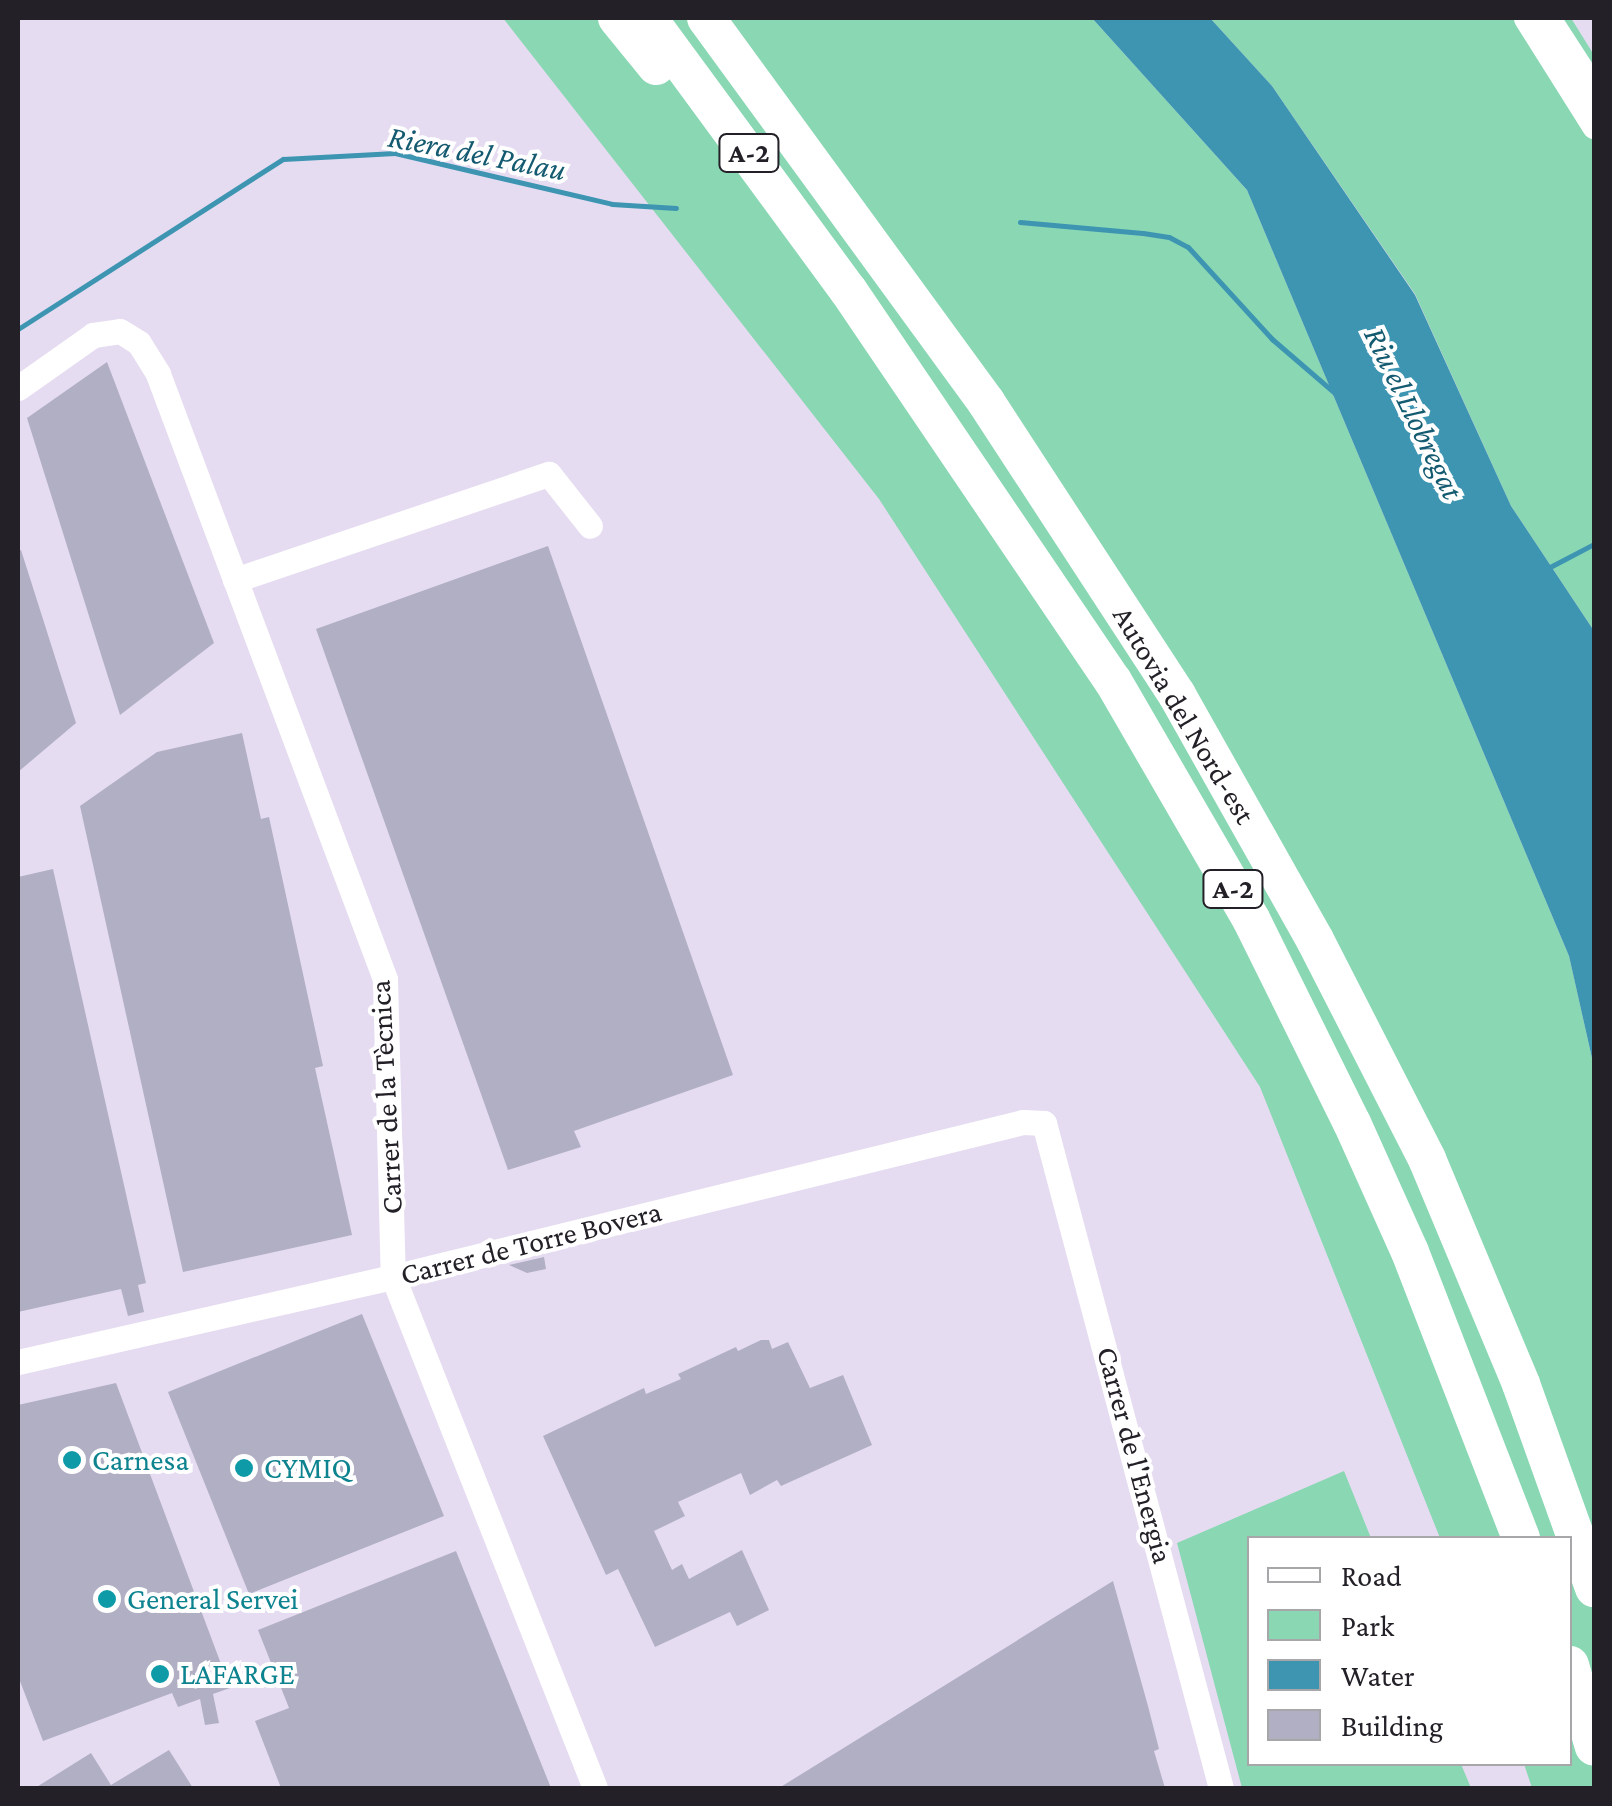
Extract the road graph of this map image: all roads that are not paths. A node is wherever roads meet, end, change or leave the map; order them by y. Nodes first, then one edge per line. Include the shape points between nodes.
1 (616, 18) edge
2 (648, 18) edge
3 (706, 18) edge
4 (718, 18) edge
5 (1526, 18) edge
6 (1548, 18) edge
7 (757, 88) junction
8 (1594, 90) edge
9 (1594, 126) edge
10 (848, 290) junction
11 (18, 388) edge
12 (590, 526) dead end
13 (235, 580) junction
14 (1044, 1122) joint
15 (393, 1277) junction
16 (18, 1362) edge
17 (1521, 1536) edge
18 (1594, 1588) edge
19 (1572, 1672) edge
20 (1594, 1747) edge
21 (596, 1788) edge
22 (1221, 1788) edge

1 - 10 highway
2 - 10 highway, Autovia del Nord-est / A-2
3 - 7 highway, Autovia del Nord-est / A-2
4 - 7 highway
5 - 9 street
6 - 8 street
7 - 18 highway, Autovia del Nord-est / A-2 via 996,418 1177,694 1306,924 1427,1159 1521,1384
10 - 17 highway, Autovia del Nord-est / A-2 via 1114,681 1251,919 1410,1252
11 - 13 street, Carrer de la Tècnica via 93,335 120,331 139,342 158,374
12 - 13 street via 549,474
13 - 15 street, Carrer de la Tècnica via 385,978
14 - 15 street, Carrer de Torre Bovera
14 - 22 street, Carrer de l'Energia
15 - 16 street, Carrer de Torre Bovera
15 - 21 street, Carrer de la Tècnica
19 - 20 highway

